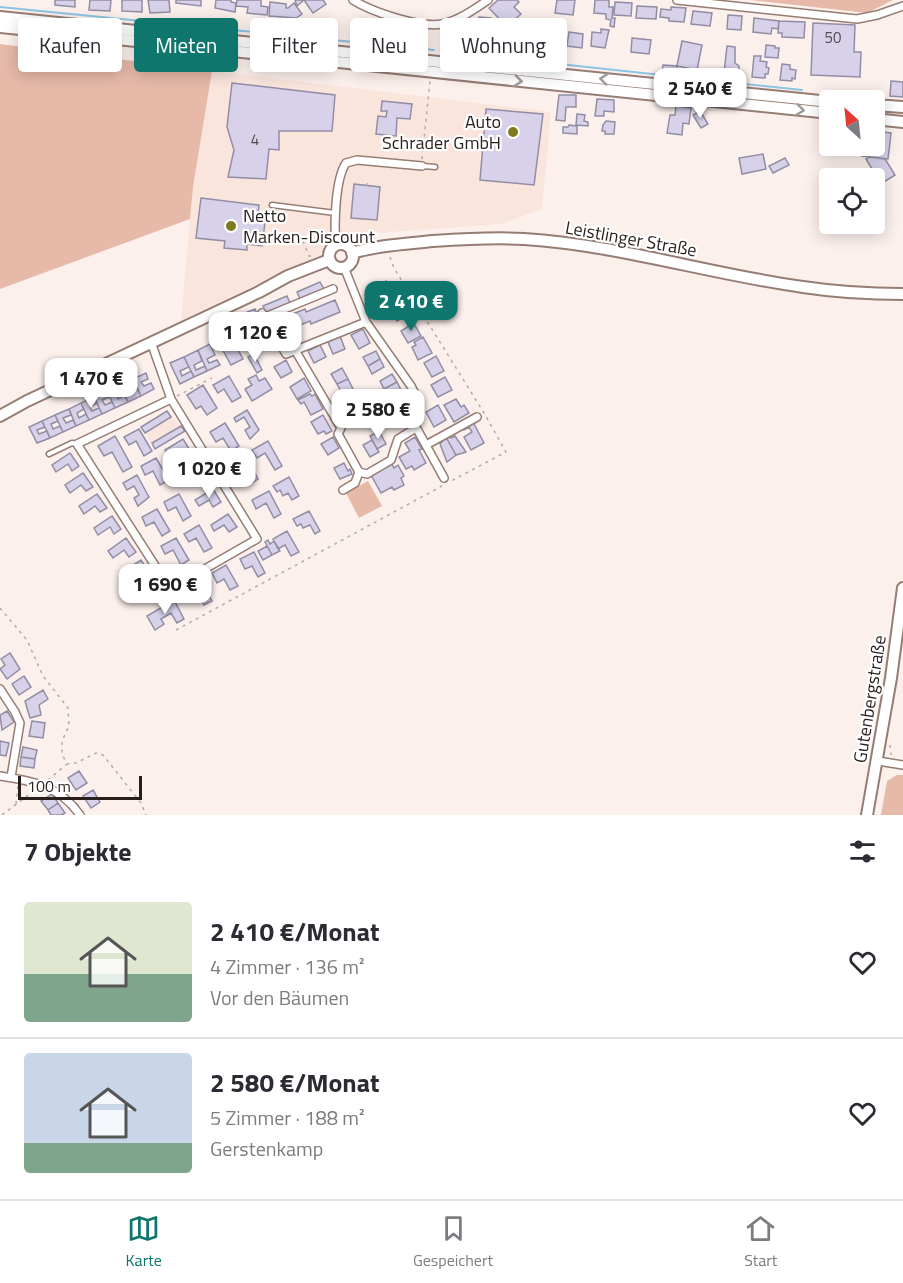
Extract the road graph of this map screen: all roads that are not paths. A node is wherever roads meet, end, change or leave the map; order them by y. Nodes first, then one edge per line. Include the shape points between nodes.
1 (353, 0) edge
2 (488, 0) edge
3 (678, 0) edge
4 (903, 6) edge
5 (0, 17) edge
6 (0, 27) edge
7 (819, 101) edge
8 (885, 106) edge
9 (903, 107) edge
10 (819, 112) edge
11 (885, 120) edge
12 (903, 122) edge
13 (422, 166) joint
14 (435, 167) dead end
15 (272, 205) dead end
16 (336, 214) junction
17 (336, 245) junction
18 (352, 253) junction
19 (329, 260) junction
20 (344, 267) junction
21 (333, 289) dead end
22 (903, 294) edge
23 (366, 322) junction
24 (151, 342) junction
25 (295, 350) junction
26 (171, 399) junction
27 (0, 416) edge
28 (477, 417) dead end
29 (416, 428) junction
30 (77, 444) junction
31 (426, 445) junction
32 (49, 454) dead end
33 (359, 472) junction
34 (444, 478) dead end
35 (343, 490) dead end
36 (903, 588) edge
37 (0, 689) edge
38 (878, 761) junction
39 (903, 765) edge
40 (0, 776) edge
41 (14, 778) junction
42 (80, 815) edge
43 (867, 815) edge

1 - 2 street via 392,16 442,24
3 - 4 street via 857,19
7 -> 5 main road
6 -> 10 main road
8 - 9 main road
11 - 12 main road
13 - 14 lane
13 - 16 street via 346,163 341,172
15 - 16 lane
16 - 17 street
17 - 18 main road via 347,246
17 - 19 main road via 330,250
18 - 20 main road via 351,261
18 - 22 main road, Leistlinger Straße via 390,244 524,239 624,252 803,287
19 - 20 main road via 334,266
19 - 24 main road
20 - 23 street
21 - 25 street via 264,315 286,354
23 - 25 street
23 - 29 street via 418,400 412,420
24 - 26 street
24 - 27 main road
25 - 33 street via 341,428 338,434
26 - 30 street
26 - 30 street via 257,539 170,590
28 - 31 street
29 - 31 street
29 - 33 street via 398,438 391,460 367,474
30 - 32 lane
31 - 34 street
33 - 35 street via 355,483
36 - 38 main road, Gutenbergstraße
37 - 41 street via 20,723
38 - 39 street
38 - 43 main road, Gutenbergstraße
40 - 41 street
41 - 42 street via 60,793

